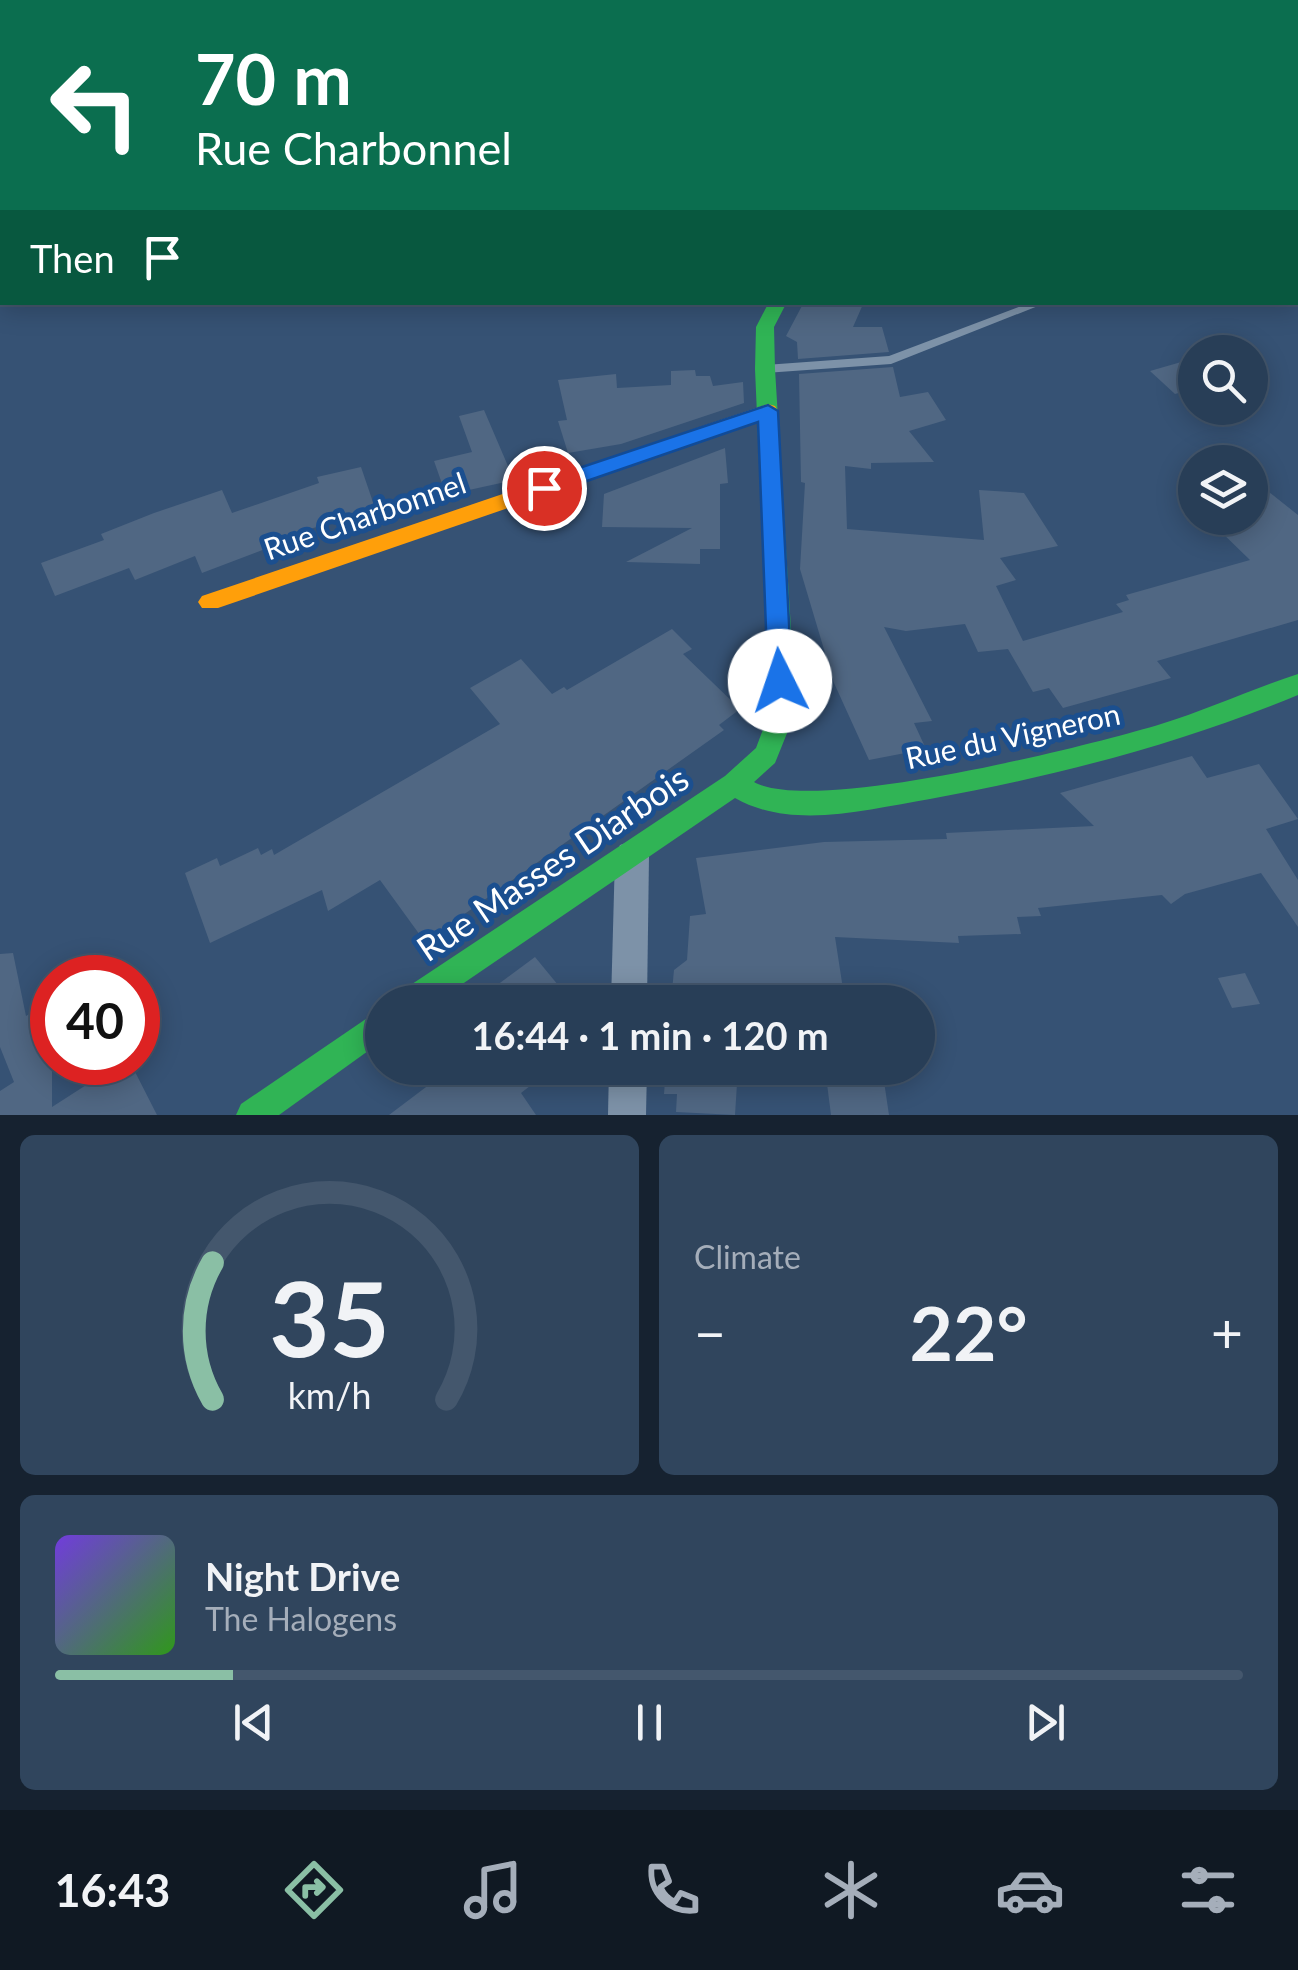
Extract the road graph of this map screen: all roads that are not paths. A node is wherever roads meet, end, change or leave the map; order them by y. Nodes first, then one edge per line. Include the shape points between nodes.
1 (776, 305) edge
2 (1035, 305) edge
3 (765, 369) junction
4 (768, 411) junction
5 (210, 602) dead end
6 (1298, 684) edge
7 (734, 784) junction
8 (632, 856) junction
9 (435, 985) edge
10 (629, 985) edge
11 (365, 1034) edge
12 (628, 1085) edge
13 (252, 1115) edge
14 (627, 1115) edge

1 - 3 street via 765,327
2 - 3 lane via 890,360
3 - 4 street
4 - 5 street, Rue Charbonnel
4 - 7 street via 783,711 766,754
6 - 7 street, Rue du Vigneron via 1238,713 999,777 860,798 783,801 759,798
7 - 8 street, Rue Masses Diarbois
8 - 9 street, Rue Masses Diarbois
8 - 10 street
11 - 13 street
12 - 14 street

